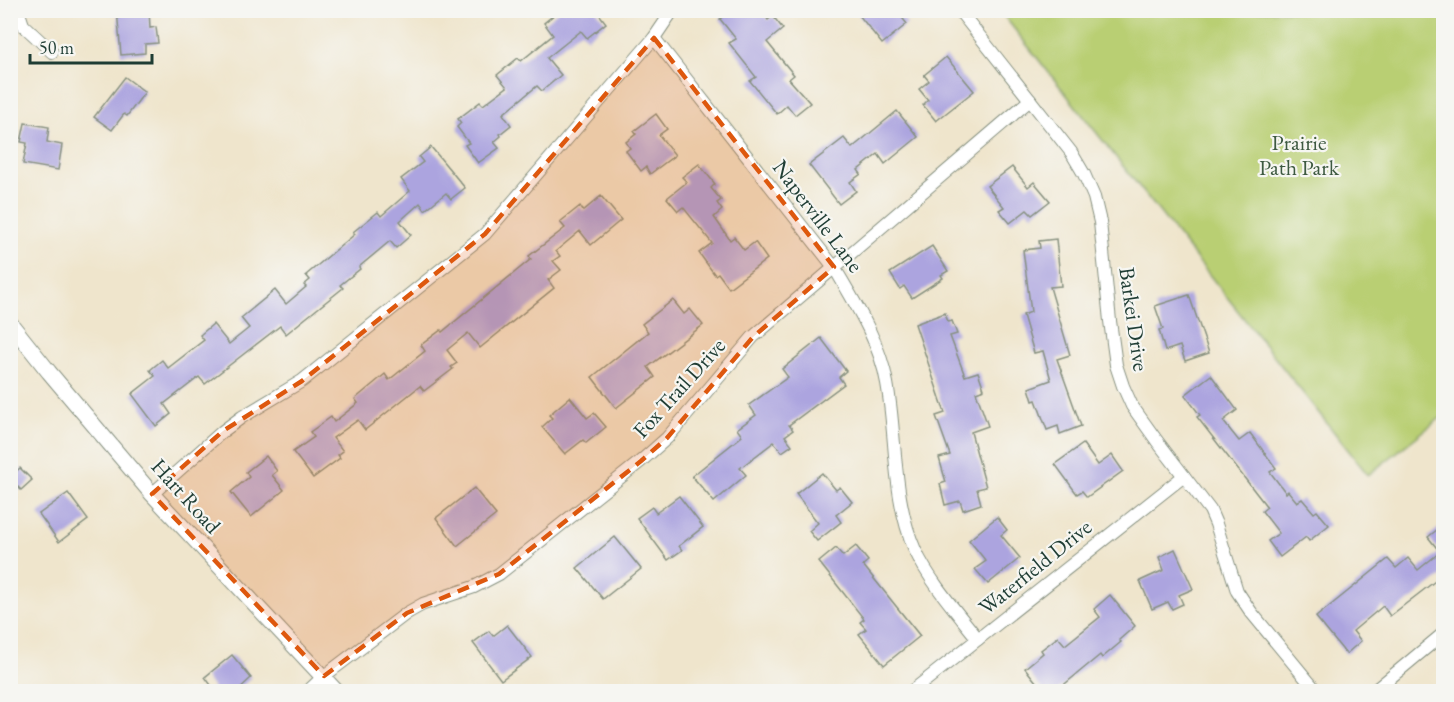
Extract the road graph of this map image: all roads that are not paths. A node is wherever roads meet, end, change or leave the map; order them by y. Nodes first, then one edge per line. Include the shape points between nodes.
1 (18, 10) edge
2 (673, 10) edge
3 (959, 10) edge
4 (654, 38) junction
5 (52, 52) dead end
6 (1030, 100) junction
7 (834, 267) junction
8 (10, 323) edge
9 (1184, 476) junction
10 (152, 494) junction
11 (1443, 633) edge
12 (978, 639) junction
13 (324, 676) junction
14 (308, 692) edge
15 (337, 692) edge
16 (911, 692) edge
17 (1317, 692) edge
18 (1373, 692) edge

1 - 5 street via 23,25
2 - 4 street
3 - 6 street, Barkei Drive
4 - 7 street, Naperville Lane
4 - 10 street via 485,234 302,381 223,431
6 - 7 street, Fox Trail Drive
6 - 9 street, Barkei Drive via 1071,152 1094,197 1116,366 1132,406
7 - 12 street, Naperville Lane via 875,343 887,381 902,508 915,550
7 - 13 street, Fox Trail Drive via 753,337 667,438 641,461 499,574 407,613
8 - 10 street, Hart Road
9 - 12 street, Waterfield Drive
9 - 17 street, Barkei Drive via 1210,510 1237,591
10 - 13 street, Hart Road
11 - 18 street
12 - 16 street, Waterfield Drive
13 - 14 street, Fox Trail Drive
13 - 15 street, Hart Road

